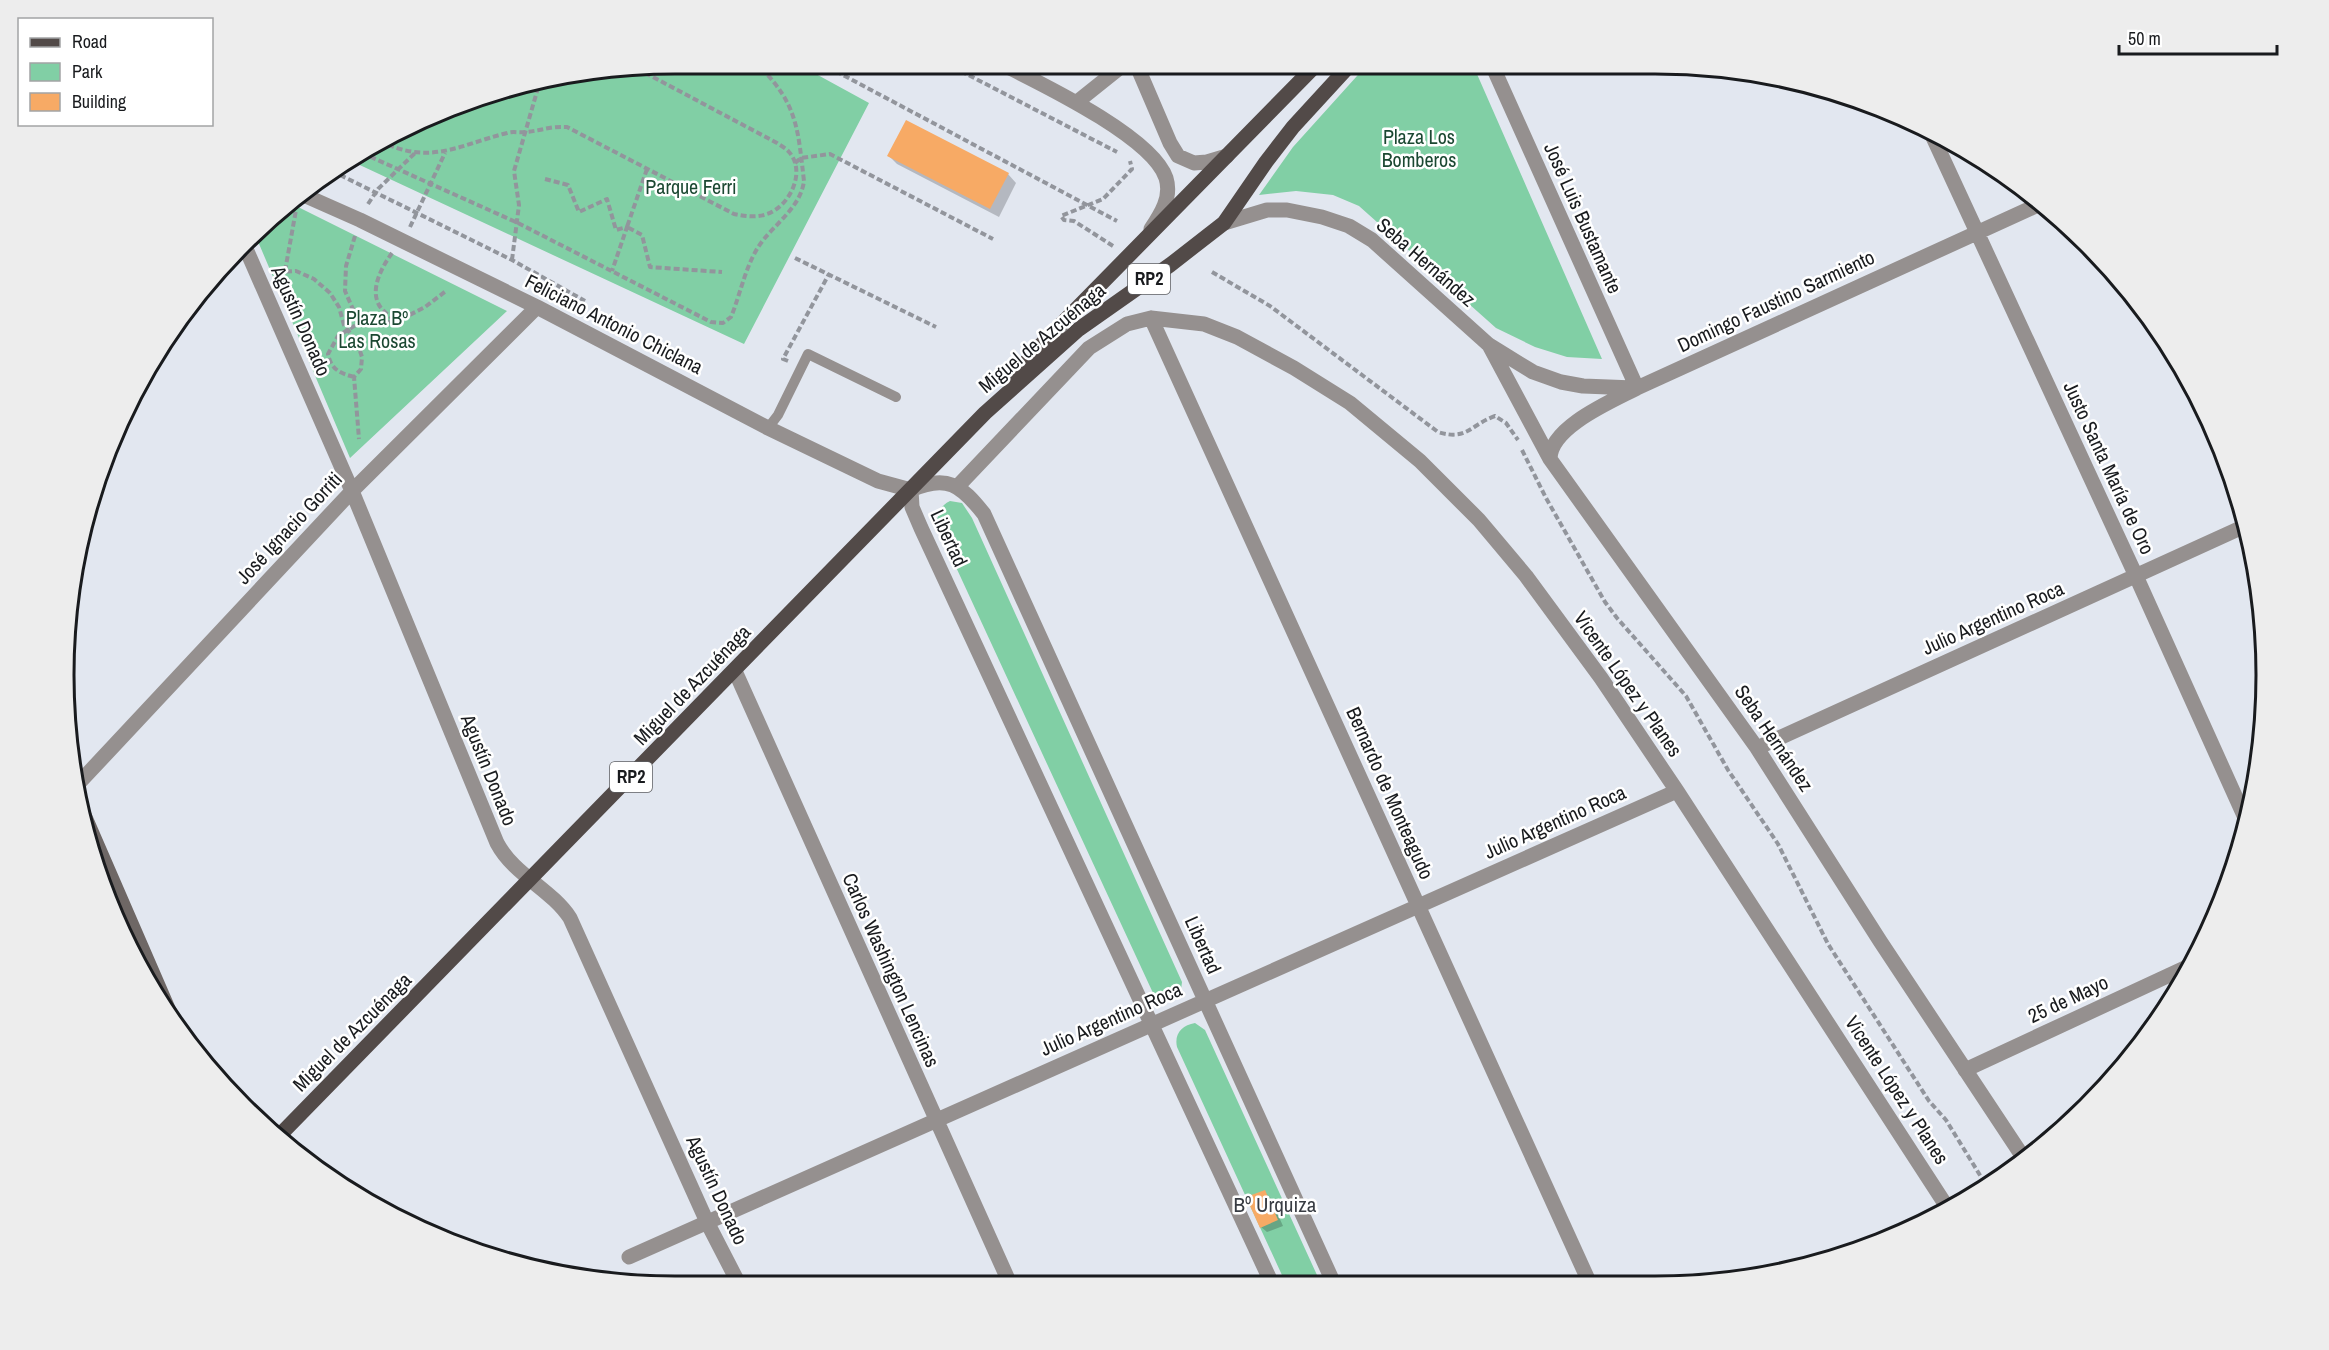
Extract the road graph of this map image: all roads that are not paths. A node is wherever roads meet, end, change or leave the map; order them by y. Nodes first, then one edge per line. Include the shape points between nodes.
1 (1022, 74) edge
2 (1112, 74) edge
3 (1140, 74) edge
4 (1307, 74) edge
5 (1342, 74) edge
6 (1496, 74) edge
7 (1077, 102) junction
8 (1936, 144) edge
9 (1227, 156) junction
10 (309, 198) edge
11 (2032, 208) edge
12 (1224, 223) junction
13 (1976, 232) junction
14 (1142, 243) junction
15 (248, 252) edge
16 (537, 307) junction
17 (1151, 318) junction
18 (1489, 345) junction
19 (1637, 388) junction
20 (896, 397) dead end
21 (985, 413) junction
22 (768, 428) junction
23 (1550, 459) junction
24 (957, 487) junction
25 (911, 490) junction
26 (352, 491) junction
27 (2237, 529) edge
28 (2136, 576) junction
29 (735, 671) junction
30 (1757, 748) junction
31 (83, 779) edge
32 (1677, 790) junction
33 (2240, 808) edge
34 (101, 853) edge
35 (530, 880) junction
36 (1418, 906) junction
37 (2177, 971) edge
38 (153, 974) edge
39 (1205, 1000) junction
40 (1152, 1024) junction
41 (1965, 1070) junction
42 (935, 1121) junction
43 (283, 1131) edge
44 (2020, 1152) edge
45 (1944, 1202) edge
46 (707, 1222) junction
47 (629, 1257) dead end
48 (735, 1276) edge
49 (1006, 1276) edge
50 (1268, 1276) edge
51 (1330, 1276) edge
52 (1586, 1276) edge

1 - 7 street
2 - 7 street
3 - 9 street via 1178,156 1194,163
4 - 9 main road, Miguel de Azcuénaga / RP2
5 - 12 main road, Miguel de Azcuénaga / RP2 via 1293,127
6 - 19 street, José Luis Bustamante
7 - 14 street via 1150,152 1161,165 1167,180 1167,201
8 - 13 street, Justo Santa María de Oro
9 - 14 main road, Miguel de Azcuénaga / RP2
10 - 16 street, Feliciano Antonio Chiclana
11 - 13 street, Domingo Faustino Sarmiento
12 - 18 street, Seba Hernández via 1268,210 1287,210 1349,226 1372,240
12 - 21 main road, Miguel de Azcuénaga / RP2 via 1079,329
13 - 19 street, Domingo Faustino Sarmiento
13 - 28 street, Justo Santa María de Oro
14 - 21 main road, Miguel de Azcuénaga / RP2 via 1035,351
15 - 26 street, Agustín Donado
16 - 22 street, Feliciano Antonio Chiclana
16 - 26 street, José Ignacio Gorriti
17 - 24 street, Miguel de Azcuénaga via 1127,324 1089,348
17 - 32 street, Vicente López y Planes via 1204,324 1294,368 1350,403 1420,461 1479,520 1526,576
17 - 36 street, Bernardo de Monteagudo
18 - 19 street, Seba Hernández via 1533,372 1561,382
18 - 23 street, Seba Hernández
19 - 23 street, Domingo Faustino Sarmiento via 1565,432 1552,447
20 - 22 lane via 808,354
21 - 25 main road, Miguel de Azcuénaga / RP2
22 - 25 street, Feliciano Antonio Chiclana via 878,481
23 - 30 street, Seba Hernández
24 - 25 street, Libertad via 929,482
24 - 39 street, Libertad via 984,514
25 - 29 main road, Miguel de Azcuénaga / RP2
25 - 40 street, Libertad via 912,507 921,528
26 - 31 street, José Ignacio Gorriti
26 - 35 street, Agustín Donado via 497,843 507,859
27 - 28 street, Julio Argentino Roca
28 - 30 street, Julio Argentino Roca
28 - 33 street, Justo Santa María de Oro
29 - 35 main road, Miguel de Azcuénaga / RP2
29 - 42 street, Carlos Washington Lencinas
30 - 41 street, Seba Hernández
32 - 36 street, Julio Argentino Roca
32 - 45 street, Vicente López y Planes
34 - 38 street
35 - 43 main road, Miguel de Azcuénaga / RP2
35 - 46 street, Agustín Donado via 570,918
36 - 39 street, Julio Argentino Roca
36 - 52 street, Bernardo de Monteagudo
37 - 41 street, 25 de Mayo
39 - 40 street, Julio Argentino Roca
39 - 51 street, Libertad
40 - 42 street, Julio Argentino Roca
40 - 50 street, Libertad
41 - 44 street, Seba Hernández
42 - 46 street, Julio Argentino Roca
42 - 49 street, Carlos Washington Lencinas
46 - 47 street, Julio Argentino Roca
46 - 48 street, Agustín Donado

